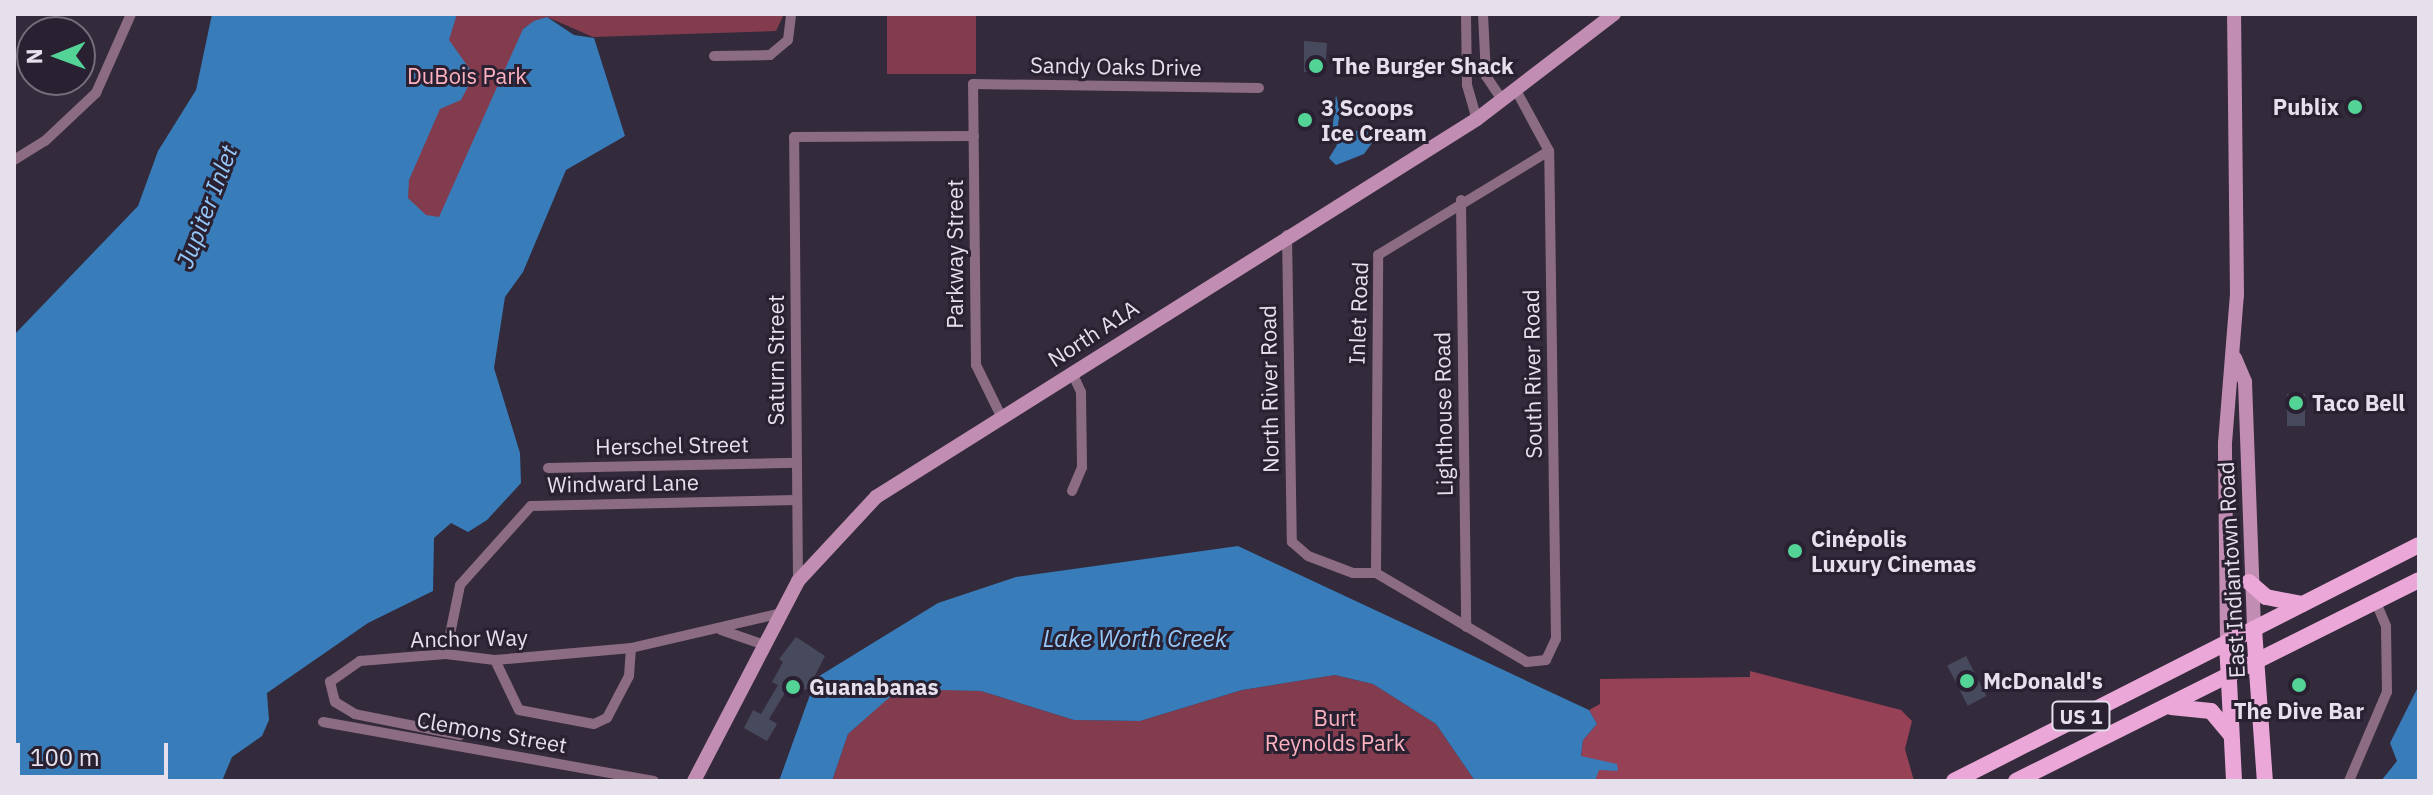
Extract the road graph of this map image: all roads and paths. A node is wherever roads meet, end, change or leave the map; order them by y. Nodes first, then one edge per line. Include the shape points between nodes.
1 (131, 14) edge
2 (791, 14) edge
3 (1466, 14) edge
4 (1483, 14) edge
5 (1614, 14) edge
6 (2234, 14) edge
7 (714, 56) dead end
8 (973, 84) joint
9 (1259, 88) dead end
10 (1517, 92) junction
11 (1503, 101) junction
12 (1477, 119) junction
13 (974, 136) junction
14 (1549, 151) junction
15 (14, 160) edge
16 (1461, 200) junction
17 (1287, 235) junction
18 (2235, 358) junction
19 (1072, 373) junction
20 (1002, 418) junction
21 (797, 463) junction
22 (548, 468) dead end
23 (1072, 491) dead end
24 (797, 500) junction
25 (2419, 545) edge
26 (1376, 573) junction
27 (2419, 580) edge
28 (798, 581) junction
29 (2249, 582) junction
30 (2376, 602) junction
31 (2302, 604) junction
32 (777, 614) junction
33 (1466, 627) junction
34 (2254, 629) junction
35 (719, 630) junction
36 (2227, 642) junction
37 (762, 644) junction
38 (631, 648) junction
39 (446, 654) junction
40 (495, 660) junction
41 (2258, 662) junction
42 (2229, 676) junction
43 (2166, 707) junction
44 (323, 722) dead end
45 (460, 735) dead end
46 (2232, 737) junction
47 (654, 781) edge
48 (694, 781) edge
49 (1954, 781) edge
50 (2016, 781) edge
51 (2234, 781) edge
52 (2265, 781) edge
53 (2349, 781) edge

1 - 15 street via 96,93 45,141
2 - 7 street via 788,40 770,55
3 - 12 street via 1467,85
4 - 11 street via 1486,76
5 - 10 street, North A1A
6 - 18 street, East Indiantown Road
8 - 9 street, Sandy Oaks Drive
8 - 13 street, Parkway Street
10 - 11 street, North A1A
10 - 14 street, South River Road
11 - 12 street, North A1A
12 - 17 street, North A1A
13 - 20 street, Parkway Street via 976,365
13 - 21 street, Saturn Street via 794,137
14 - 16 street, Inlet Road
14 - 33 street, South River Road via 1556,639 1546,660 1527,662
16 - 26 street, Inlet Road via 1382,249 1376,262
16 - 33 street, Lighthouse Road
17 - 19 street, North A1A
17 - 26 street, North River Road via 1292,542 1308,556 1353,573
18 - 29 street, East Indiantown Road via 2245,382
18 - 36 street, East Indiantown Road via 2225,443
19 - 20 street, North A1A
19 - 23 street via 1081,392 1082,467
20 - 28 street, North A1A via 876,497
21 - 22 street, Herschel Street
21 - 24 street, Saturn Street
24 - 28 street, Saturn Street
24 - 39 street, Windward Lane via 531,506 460,585
25 - 31 main road, US 1
26 - 33 street
27 - 30 main road, US 1
28 - 32 street, North A1A
29 - 31 main road via 2266,597
29 - 34 street, East Indiantown Road
30 - 41 main road, US 1
30 - 53 street via 2386,626 2387,692
31 - 34 main road, US 1
32 - 35 street, Anchor Way
32 - 37 street, North A1A
34 - 36 main road, US 1
34 - 41 main road, East Indiantown Road
35 - 37 street, Anchor Way
35 - 38 street, Anchor Way
36 - 42 main road, East Indiantown Road
36 - 49 main road, US 1
37 - 48 street, North A1A
38 - 40 street, Anchor Way
38 - 40 street via 629,676 611,712 594,724 519,710
39 - 40 street, Anchor Way
39 - 45 street, Anchor Way via 353,662 334,675 328,689 335,702 355,714
41 - 42 main road, US 1
41 - 52 main road, East Indiantown Road
42 - 43 main road, US 1
42 - 46 main road, East Indiantown Road
43 - 46 main road via 2211,711
43 - 50 main road, US 1
44 - 47 street, Clemons Street
46 - 51 main road, East Indiantown Road

